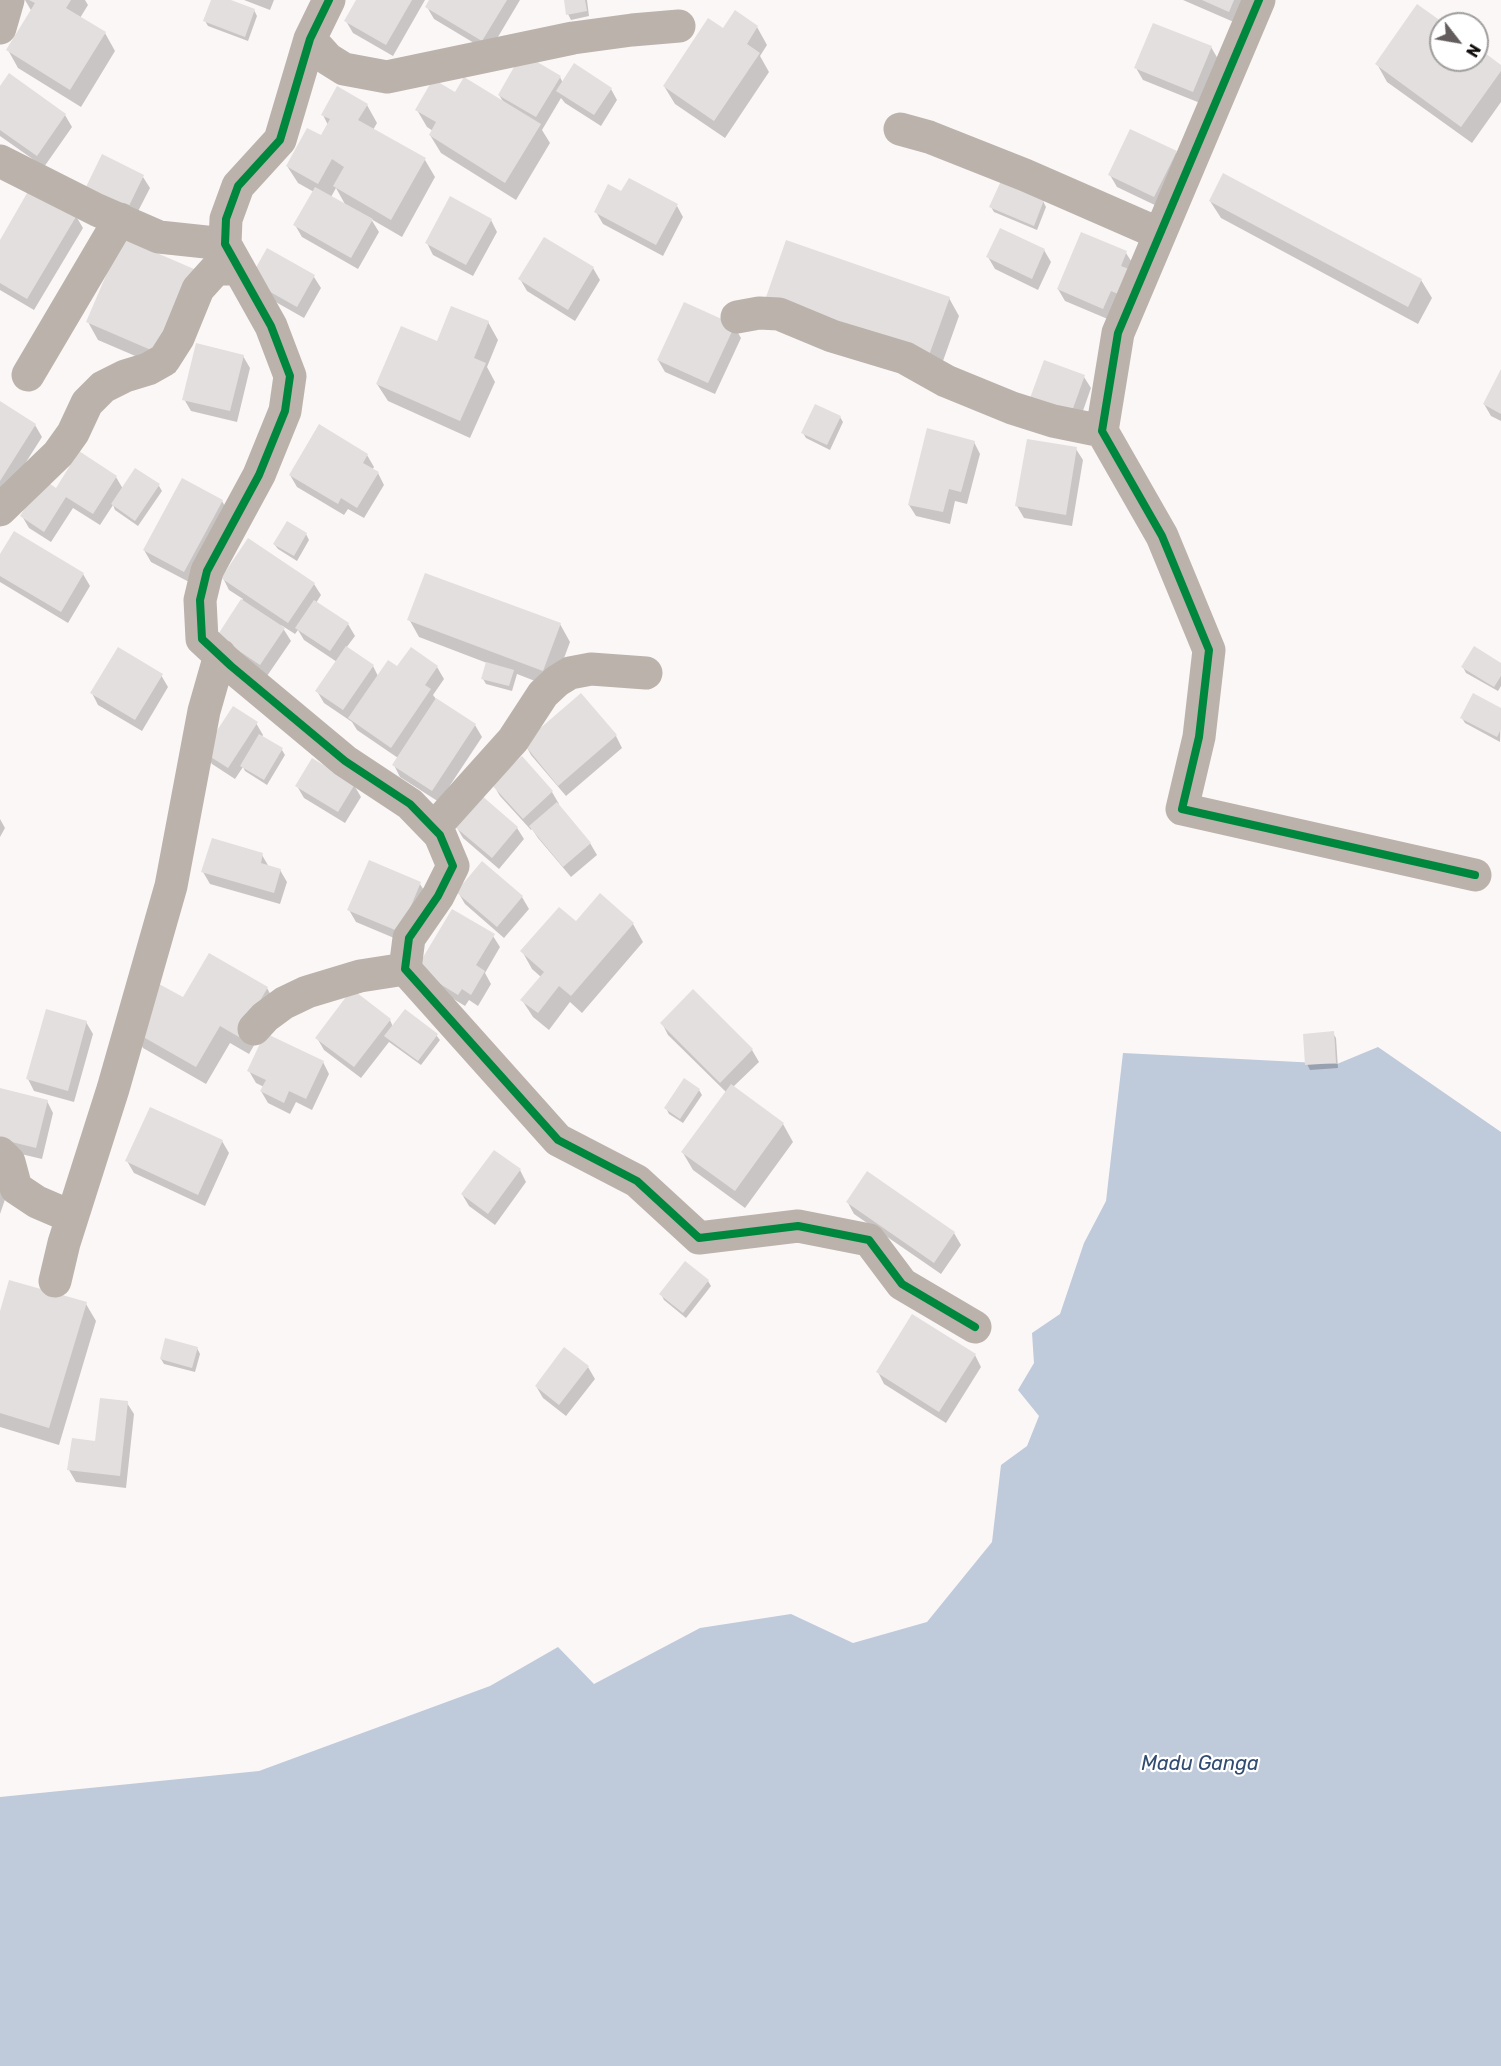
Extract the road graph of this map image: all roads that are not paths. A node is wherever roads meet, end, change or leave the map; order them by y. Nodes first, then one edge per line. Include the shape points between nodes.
1 (8, 0) edge
2 (329, 0) edge
3 (1259, 0) edge
4 (679, 26) dead end
5 (0, 28) edge
6 (310, 39) junction
7 (900, 129) dead end
8 (0, 161) edge
9 (120, 219) junction
10 (1160, 234) junction
11 (232, 256) junction
12 (737, 317) dead end
13 (28, 375) dead end
14 (1102, 431) junction
15 (0, 510) edge
16 (220, 655) junction
17 (646, 673) dead end
18 (434, 828) junction
19 (1475, 875) dead end
20 (405, 969) junction
21 (254, 1029) dead end
22 (0, 1153) edge
23 (72, 1217) junction
24 (55, 1281) dead end
25 (975, 1327) dead end

1 - 5 street
2 - 6 street
3 - 10 street
4 - 6 street via 573,38 387,78 344,69
6 - 11 street via 280,140 238,186 226,219
7 - 10 street via 1025,175
8 - 9 street
9 - 11 street via 159,237
9 - 13 street
10 - 14 street via 1118,333
11 - 15 street via 198,289 178,338 164,360 103,387 87,403 58,454
11 - 16 street via 271,326 290,376 285,411 259,476 207,571 200,600 202,639
12 - 14 street via 779,314 832,336 905,358 946,381 1012,408
14 - 19 street via 1162,536 1209,650 1199,736 1182,809
16 - 18 street via 345,761 410,804
16 - 23 street via 204,711 171,886
17 - 18 street via 591,669 570,673 557,681 543,694 513,740
18 - 20 street via 453,866 409,938
20 - 21 street via 360,976 307,992 284,1003
20 - 25 street via 558,1140 637,1181 699,1238 798,1226 869,1240 902,1284
22 - 23 street via 9,1162 16,1188
23 - 24 street

